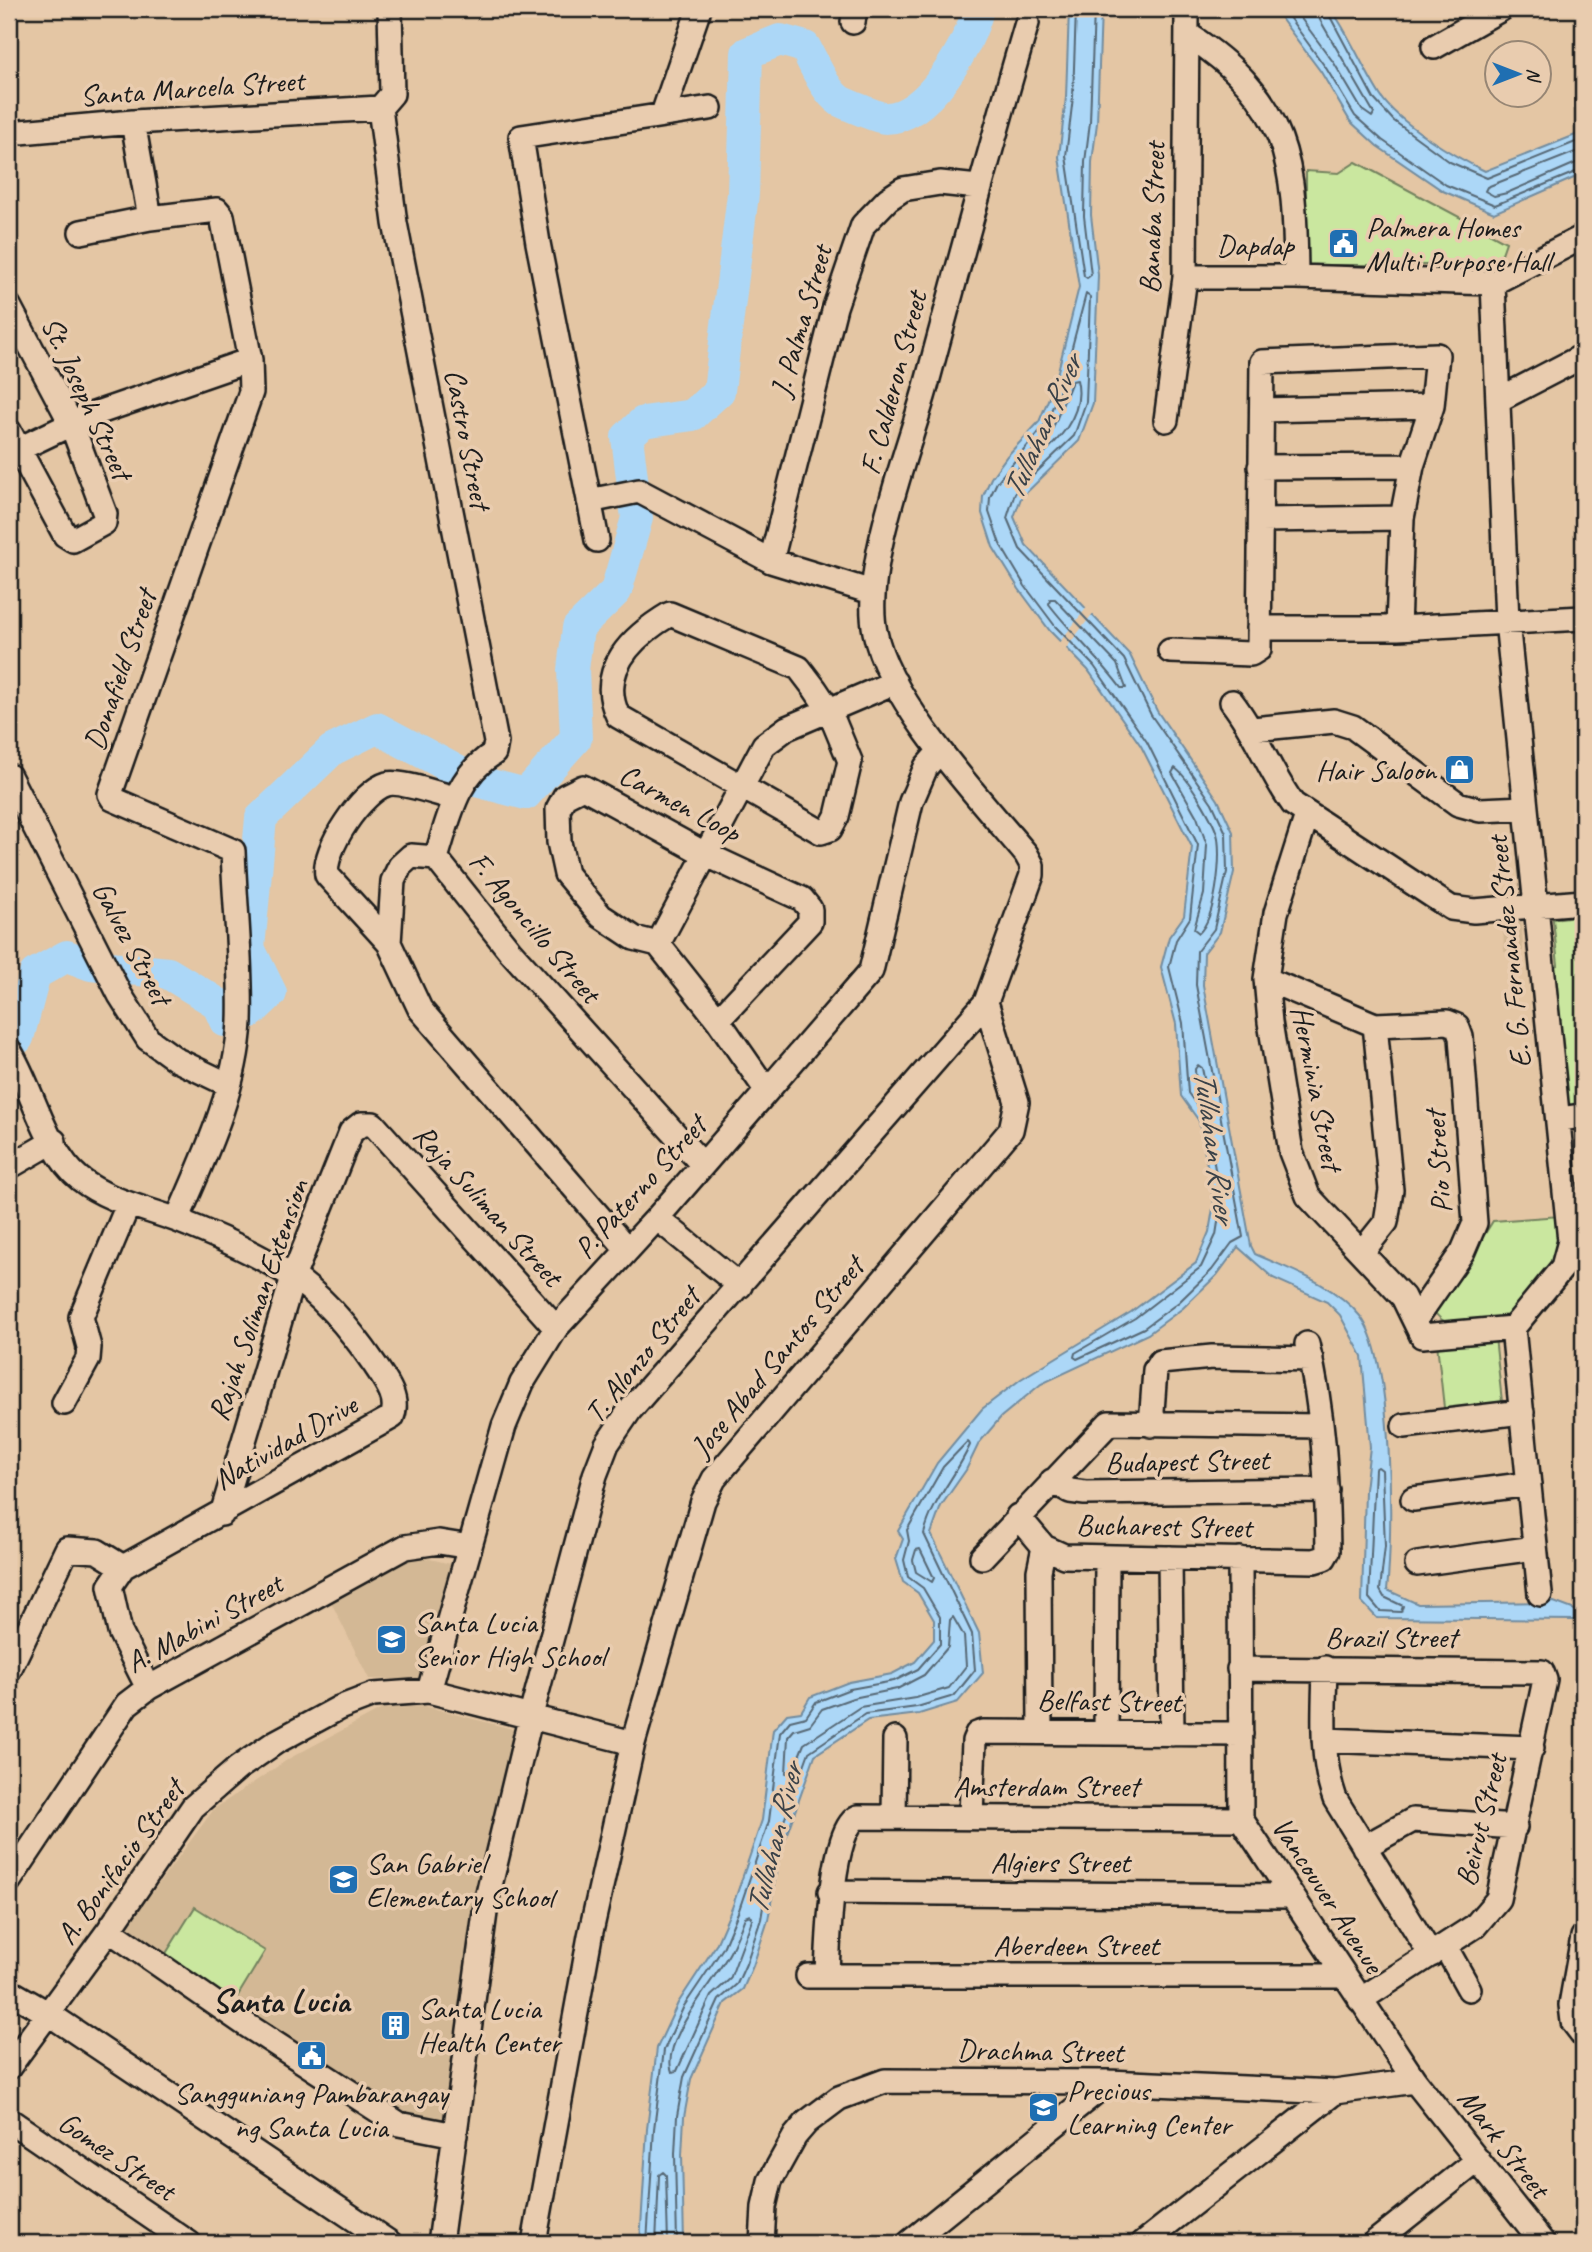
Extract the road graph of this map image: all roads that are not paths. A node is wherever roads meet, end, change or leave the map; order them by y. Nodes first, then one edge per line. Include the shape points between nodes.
1 (390, 9) edge
2 (699, 9) edge
3 (1501, 9) edge
4 (1027, 23) dead end
5 (1434, 47) dead end
6 (380, 108) junction
7 (710, 108) dead end
8 (663, 114) junction
9 (133, 122) junction
10 (9, 133) edge
11 (978, 187) junction
12 (150, 218) junction
13 (81, 232) dead end
14 (1583, 237) edge
15 (1185, 277) junction
16 (1296, 277) junction
17 (1493, 283) junction
18 (9, 306) edge
19 (1583, 356) edge
20 (250, 360) junction
21 (1500, 399) junction
22 (1432, 406) junction
23 (1262, 410) junction
24 (1166, 420) dead end
25 (71, 423) junction
26 (14, 440) edge
27 (1412, 466) junction
28 (1260, 467) junction
29 (589, 501) junction
30 (1402, 518) junction
31 (1261, 520) junction
32 (597, 540) dead end
33 (771, 561) junction
34 (872, 592) junction
35 (1583, 618) edge
36 (1507, 621) junction
37 (1259, 628) junction
38 (1398, 628) junction
39 (1170, 651) dead end
40 (895, 682) junction
41 (1232, 702) dead end
42 (829, 710) junction
43 (1253, 729) junction
44 (940, 751) junction
45 (9, 776) edge
46 (463, 784) junction
47 (742, 788) junction
48 (1525, 808) junction
49 (1307, 815) junction
50 (705, 854) junction
51 (436, 858) junction
52 (1583, 902) edge
53 (1534, 906) junction
54 (388, 943) junction
55 (658, 944) junction
56 (1266, 979) junction
57 (986, 1002) junction
58 (718, 1020) junction
59 (1375, 1025) junction
60 (12, 1055) edge
61 (229, 1085) junction
62 (767, 1091) junction
63 (1583, 1116) edge
64 (1559, 1119) junction
65 (373, 1124) joint
66 (54, 1141) junction
67 (702, 1164) junction
68 (9, 1167) edge
69 (128, 1205) junction
70 (657, 1218) junction
71 (177, 1220) junction
72 (627, 1249) junction
73 (1362, 1252) junction
74 (293, 1277) junction
75 (740, 1286) junction
76 (556, 1328) junction
77 (1419, 1328) junction
78 (1513, 1328) junction
79 (64, 1404) dead end
80 (1522, 1412) junction
81 (1152, 1425) junction
82 (1321, 1426) junction
83 (1404, 1426) dead end
84 (1052, 1480) junction
85 (1529, 1484) junction
86 (1327, 1490) junction
87 (1413, 1499) dead end
88 (222, 1514) junction
89 (1018, 1516) junction
90 (470, 1547) junction
91 (1044, 1547) junction
92 (1535, 1548) junction
93 (982, 1557) dead end
94 (1107, 1558) junction
95 (1170, 1558) junction
96 (1240, 1559) junction
97 (1417, 1564) dead end
98 (123, 1567) junction
99 (1540, 1594) dead end
100 (1325, 1668) junction
101 (1239, 1669) junction
102 (9, 1670) edge
103 (1542, 1672) joint
104 (148, 1688) junction
105 (429, 1691) junction
106 (531, 1715) junction
107 (1040, 1732) junction
108 (1106, 1733) junction
109 (1172, 1734) junction
110 (1241, 1734) junction
111 (895, 1739) dead end
112 (1324, 1740) junction
113 (633, 1743) junction
114 (1532, 1748) junction
115 (971, 1816) junction
116 (894, 1817) junction
117 (1241, 1819) junction
118 (1515, 1827) junction
119 (1364, 1847) junction
120 (9, 1881) edge
121 (830, 1892) junction
122 (1289, 1896) junction
123 (109, 1930) junction
124 (1583, 1937) edge
125 (1438, 1951) junction
126 (1580, 1967) edge
127 (1343, 1976) junction
128 (1469, 1989) dead end
129 (9, 1991) edge
130 (1360, 2000) junction
131 (49, 2014) junction
132 (1578, 2028) edge
133 (9, 2067) edge
134 (1415, 2081) junction
135 (1108, 2082) junction
136 (1335, 2092) junction
137 (9, 2120) edge
138 (456, 2135) junction
139 (1478, 2160) junction
140 (189, 2243) edge
141 (390, 2243) edge
142 (440, 2243) edge
143 (534, 2243) edge
144 (762, 2243) edge
145 (909, 2243) edge
146 (1143, 2243) edge
147 (1374, 2243) edge
148 (1543, 2243) edge

1 - 6 street via 392,94
2 - 8 street
3 - 5 street
4 - 11 street, F. Calderon Street
6 - 9 street, Santa Marcela Street
6 - 46 street, Castro Street via 395,223 496,742 494,753
7 - 8 street
8 - 29 street via 521,137
9 - 10 street, Santa Marcela Street
9 - 12 street
11 - 33 street, J. Palma Street via 940,183 903,189 863,225 835,307
11 - 34 street, F. Calderon Street
12 - 13 street
12 - 20 street, Donafield Street via 217,210 222,216
14 - 17 street
15 - 16 street, Dapdap
15 - 16 street, Banaba Street via 1187,26 1251,85 1283,145 1296,200
15 - 24 street, Banaba Street
16 - 17 street, Dapdap
17 - 21 street, E. G. Fernandez Street
18 - 25 street, St. Joseph Street
19 - 21 street
20 - 25 street
20 - 61 street, Donafield Street via 251,392 110,794 233,851 239,1014
21 - 36 street, E. G. Fernandez Street
22 - 23 street
22 - 23 street via 1437,355 1262,362
22 - 27 street
23 - 28 street
25 - 26 street
25 - 26 street, St. Joseph Street via 106,519 73,540 63,531
27 - 28 street
27 - 30 street
28 - 31 street
29 - 32 street
29 - 33 street via 633,491
30 - 31 street
30 - 38 street
31 - 37 street
33 - 34 street
34 - 40 street, F. Calderon Street via 875,633
35 - 36 street
36 - 38 street
36 - 48 street, E. G. Fernandez Street
37 - 38 street
37 - 39 street via 1259,649 1254,653
40 - 42 street
40 - 44 street, F. Calderon Street
41 - 43 street
42 - 47 street via 787,728 764,745
42 - 47 street, Carmen Loop via 850,761 830,829 821,832
42 - 47 street, Carmen Loop via 799,668 670,614 643,630 617,661 609,697 618,716
43 - 48 street via 1334,721 1353,727 1458,804 1480,810
43 - 49 street via 1293,804
44 - 57 street, T. Alonzo Street via 1031,865
44 - 62 street, P. Paterno Street via 926,767 911,802 871,971
45 - 61 street, Galvez Street via 120,995 148,1039 177,1060
46 - 51 street
46 - 54 street via 389,782 362,804 332,844 325,863 327,875
47 - 50 street
48 - 53 street, E. G. Fernandez Street
49 - 53 street via 1451,908 1474,911
49 - 56 street, Herminia Street via 1276,913
50 - 55 street
50 - 55 street, Carmen Loop via 583,788 565,796 558,809 566,874 601,916 634,938
50 - 58 street, Carmen Loop via 802,899 810,909 810,922
51 - 54 street, F. Agoncillo Street via 411,856 400,866 393,881
51 - 67 street, F. Agoncillo Street via 510,951
52 - 53 street
53 - 64 street, E. G. Fernandez Street
54 - 72 street via 420,1009 442,1038
55 - 58 street
56 - 59 street
56 - 73 street, Herminia Street via 1291,1152 1300,1182 1315,1206
57 - 75 street, T. Alonzo Street
57 - 113 street, Jose Abad Santos Street via 1017,1102 1011,1129 714,1479 703,1501
58 - 62 street
59 - 73 street via 1391,1190 1386,1223
59 - 77 street, Pio Street via 1447,1022 1457,1026 1462,1051 1475,1223
60 - 66 street, Natividad Drive
61 - 71 street via 214,1134
62 - 67 street, P. Paterno Street
63 - 64 street
64 - 78 street, E. G. Fernandez Street via 1570,1250 1563,1267
65 - 74 street, Rajah Soliman Extension via 361,1124 351,1132
65 - 76 street, Raja Suliman Street
66 - 68 street
66 - 69 street, Natividad Drive via 78,1178
67 - 70 street, P. Paterno Street
69 - 71 street, Natividad Drive
69 - 79 street via 81,1317 88,1359
70 - 72 street, P. Paterno Street
70 - 75 street
71 - 74 street, Natividad Drive
72 - 76 street, P. Paterno Street
73 - 77 street, Herminia Street via 1404,1297
74 - 88 street, Rajah Soliman Extension
74 - 88 street, Natividad Drive via 363,1348 389,1385 395,1409 392,1417
75 - 106 street, T. Alonzo Street via 630,1410 607,1444
76 - 90 street, P. Paterno Street via 522,1383 504,1426
77 - 78 street
78 - 80 street
80 - 83 street
80 - 85 street
81 - 82 street
81 - 82 street via 1155,1370 1160,1362 1309,1352
81 - 84 street via 1110,1423
82 - 86 street
84 - 86 street, Budapest Street via 1070,1491 1085,1493
84 - 89 street
85 - 87 street
85 - 92 street
86 - 96 street, Bucharest Street via 1328,1551 1324,1558
88 - 98 street, Natividad Drive
89 - 91 street, Bucharest Street
89 - 93 street
90 - 104 street, A. Mabini Street via 439,1542 405,1547
90 - 105 street, P. Paterno Street
91 - 94 street, Bucharest Street via 1064,1556
91 - 107 street via 1039,1571
92 - 97 street
92 - 99 street
94 - 95 street, Bucharest Street
94 - 108 street
95 - 96 street, Bucharest Street
95 - 109 street
96 - 101 street, Vancouver Avenue
98 - 102 street via 97,1552 66,1549
98 - 104 street via 110,1586 120,1632
100 - 101 street, Brazil Street
100 - 103 street, Brazil Street
100 - 112 street
101 - 110 street, Vancouver Avenue
103 - 114 street, Beirut Street via 1545,1680
104 - 120 street, A. Mabini Street via 127,1703
105 - 106 street, A. Bonifacio Street
105 - 123 street, A. Bonifacio Street via 373,1695 339,1708 238,1768 193,1807
106 - 113 street, A. Bonifacio Street
106 - 138 street, T. Alonzo Street via 487,1898
107 - 108 street, Belfast Street
107 - 115 street, Belfast Street via 977,1734
108 - 109 street, Belfast Street
109 - 110 street, Belfast Street
110 - 117 street, Vancouver Avenue
111 - 116 street
112 - 114 street
112 - 119 street via 1329,1784
113 - 143 street, Jose Abad Santos Street via 590,1936
114 - 118 street, Beirut Street
115 - 116 street, Amsterdam Street
115 - 117 street, Amsterdam Street
116 - 121 street, Amsterdam Street via 852,1820
117 - 122 street, Vancouver Avenue
118 - 119 street via 1413,1820
118 - 125 street, Beirut Street via 1498,1899 1475,1926
119 - 125 street
121 - 122 street, Algiers Street
121 - 127 street, Aberdeen Street via 818,1976
122 - 127 street, Vancouver Avenue
123 - 131 street, A. Bonifacio Street
123 - 138 street via 399,2124
124 - 126 street
125 - 128 street
125 - 130 street, Beirut Street
126 - 132 street via 1571,2005
127 - 130 street, Vancouver Avenue
129 - 131 street
130 - 134 street, Vancouver Avenue
131 - 133 street, A. Bonifacio Street
131 - 141 street
134 - 136 street, Drachma Street
134 - 139 street, Mark Street
135 - 136 street, Drachma Street
135 - 144 street, Drachma Street via 885,2081 849,2092 807,2122 782,2154 764,2207
135 - 145 street
136 - 146 street
137 - 140 street, Gomez Street
138 - 142 street, T. Alonzo Street
139 - 147 street
139 - 148 street, Mark Street

